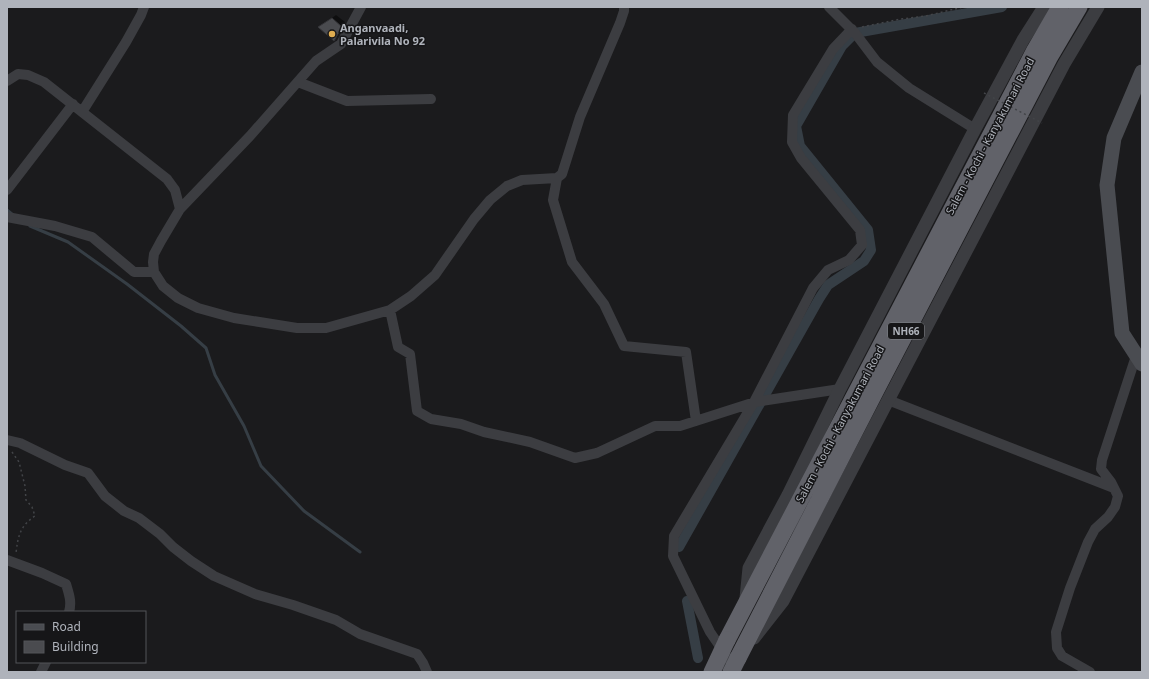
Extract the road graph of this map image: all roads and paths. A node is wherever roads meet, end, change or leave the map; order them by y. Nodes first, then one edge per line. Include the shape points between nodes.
1 (144, 7) edge
2 (361, 7) edge
3 (624, 7) edge
4 (830, 7) edge
5 (963, 7) edge
6 (1044, 7) edge
7 (1060, 7) edge
8 (1079, 7) edge
9 (1098, 7) edge
10 (852, 30) junction
11 (1142, 72) edge
12 (7, 81) edge
13 (298, 82) junction
14 (984, 93) dead end
15 (431, 99) dead end
16 (73, 104) junction
17 (82, 112) junction
18 (1042, 122) dead end
19 (975, 129) junction
20 (557, 178) junction
21 (7, 190) edge
22 (180, 209) junction
23 (7, 217) edge
24 (154, 272) junction
25 (390, 310) junction
26 (1139, 360) edge
27 (840, 389) junction
28 (888, 400) junction
29 (754, 402) junction
30 (696, 421) junction
31 (8, 444) edge
32 (1114, 488) junction
33 (11, 561) edge
34 (746, 604) junction
35 (69, 611) edge
36 (46, 663) edge
37 (735, 667) edge
38 (41, 672) edge
39 (427, 672) edge
40 (712, 672) edge
41 (1090, 672) edge

1 - 17 street via 126,42
2 - 13 street via 341,44 316,61
3 - 20 street via 620,23 580,117 565,167
4 - 10 street
5 - 10 path
6 - 19 street via 1023,40
7 - 34 highway, Salem - Kochi - Kanyakumari Road / NH66 via 1034,50
8 - 37 highway, Salem - Kochi - Kanyakumari Road / NH66 via 1049,58
9 - 28 street via 1064,64
10 - 19 street via 877,62 908,88
10 - 29 street via 833,49 793,115 792,142 801,158 860,230 862,245 849,260 828,270 813,288
11 - 26 main road via 1114,138 1107,185 1122,333
12 - 16 street via 18,74 28,75 44,82
13 - 15 street via 347,101
13 - 22 street
14 - 18 path, bridge
16 - 17 street
16 - 21 street
17 - 22 street via 167,179 175,190
19 - 27 street
20 - 25 street via 522,180 507,186 490,200 474,219 435,275
20 - 30 street via 553,200 572,262 604,304 624,346 686,352
22 - 24 street via 154,254
23 - 24 street via 55,226 92,237 134,272
24 - 25 street via 163,286 178,298 198,308 242,320 297,328 326,328
25 - 30 street via 398,347 410,354 416,411 431,419 530,442 575,458 596,452 655,426 680,426
26 - 32 street via 1102,460 1101,469
27 - 29 street
27 - 34 street via 749,568
28 - 32 street
28 - 37 street via 783,601
29 - 30 street
29 - 37 street via 674,536 673,556 710,632
31 - 33 path via 19,462 26,500 35,516 20,531
31 - 39 street via 20,443 88,473 105,496 124,511 139,518 191,562 214,576 254,594 336,620 360,634 417,654
32 - 41 street via 1118,496 1115,507 1095,529 1088,542 1056,632 1056,648 1062,656
33 - 35 street via 66,584 71,606
34 - 40 highway, Salem - Kochi - Kanyakumari Road / NH66, bridge
36 - 38 street

